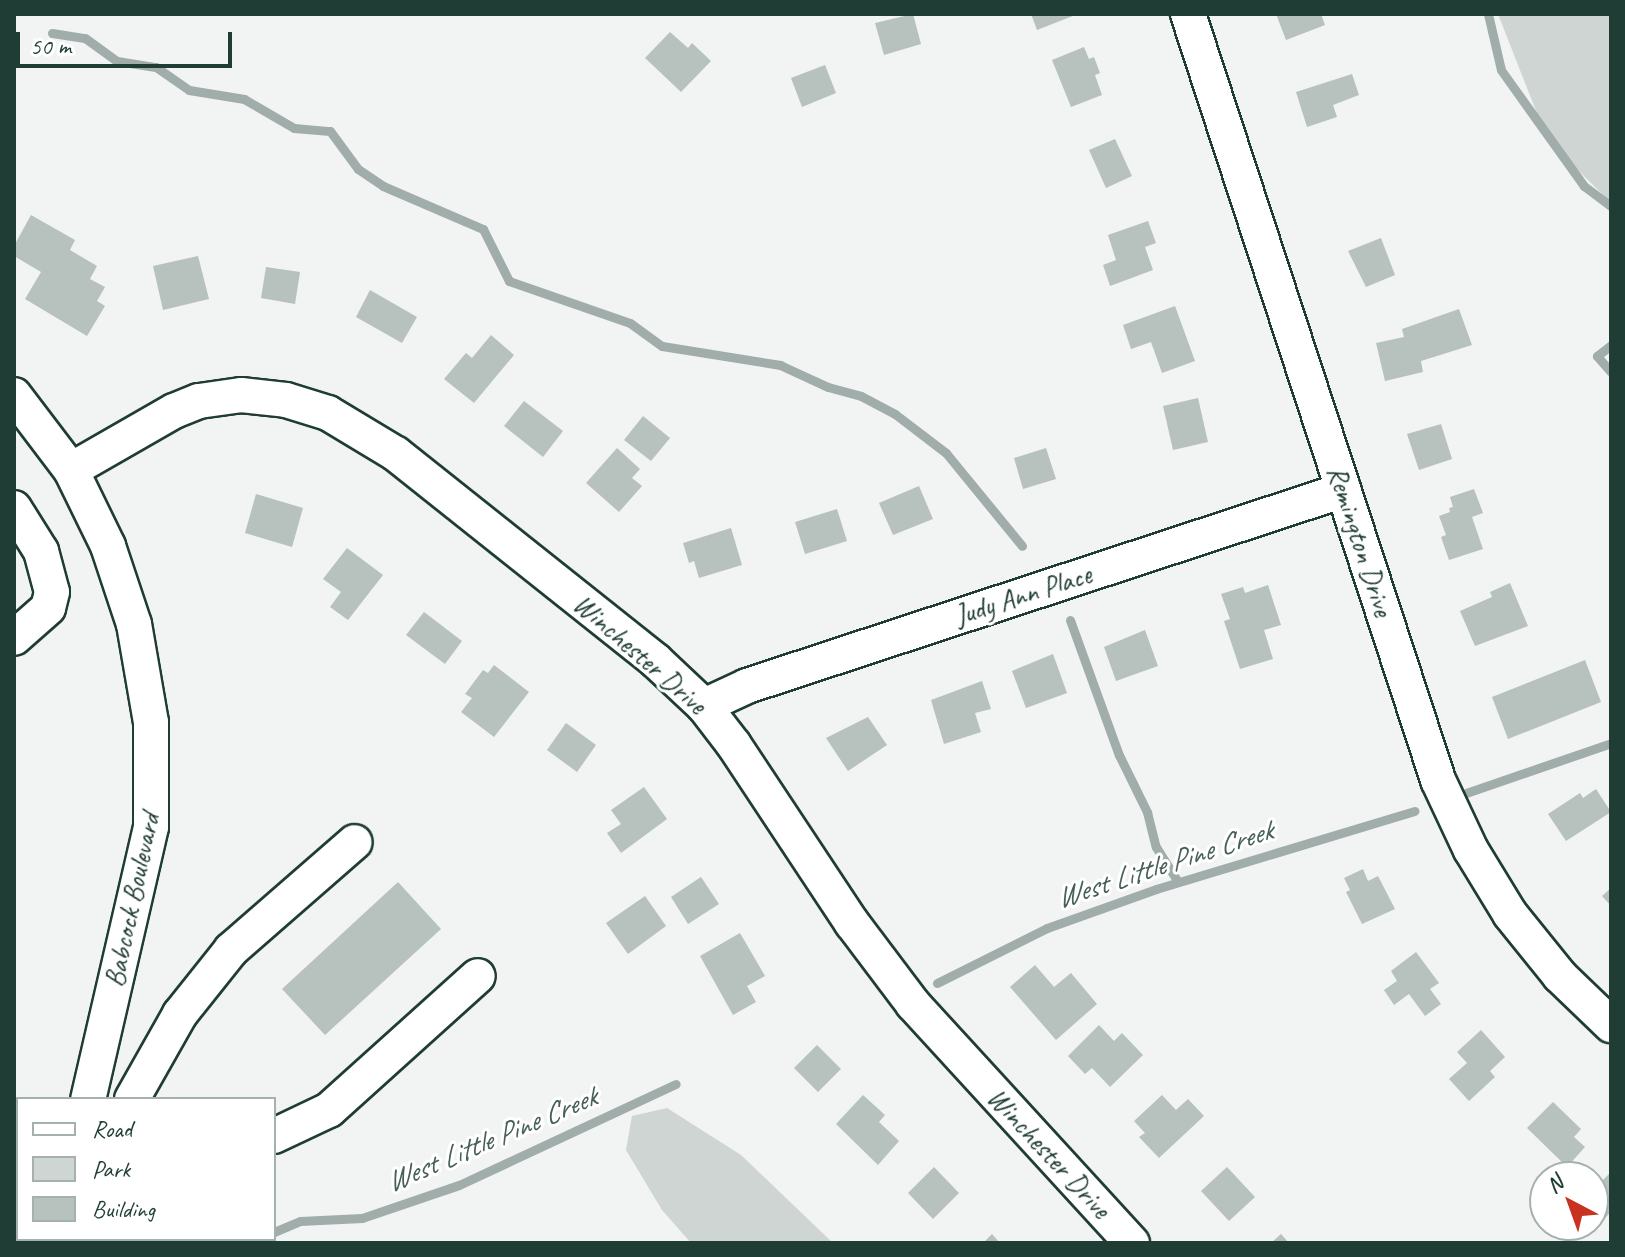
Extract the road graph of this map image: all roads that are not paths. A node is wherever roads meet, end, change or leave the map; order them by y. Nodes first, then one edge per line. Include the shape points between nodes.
1 (1188, 14) edge
2 (14, 395) edge
3 (71, 470) junction
4 (1344, 490) junction
5 (14, 508) edge
6 (14, 638) edge
7 (704, 706) junction
8 (355, 842) dead end
9 (478, 976) dead end
10 (1611, 1025) edge
11 (88, 1097) edge
12 (133, 1097) edge
13 (276, 1135) edge
14 (1132, 1243) edge

1 - 4 street, Remington Drive
2 - 3 street, Babcock Boulevard
3 - 7 street, Winchester Drive via 174,411 220,396 266,396 328,413 396,454 655,660
3 - 11 street, Babcock Boulevard via 120,575 134,624 153,762 145,859
4 - 7 street, Judy Ann Place via 747,686
4 - 10 street, Remington Drive via 1452,812 1517,924
5 - 6 street via 41,551 52,592 48,608
7 - 14 street, Winchester Drive via 913,1004
8 - 12 street via 221,961 180,1014
9 - 13 street via 329,1110

